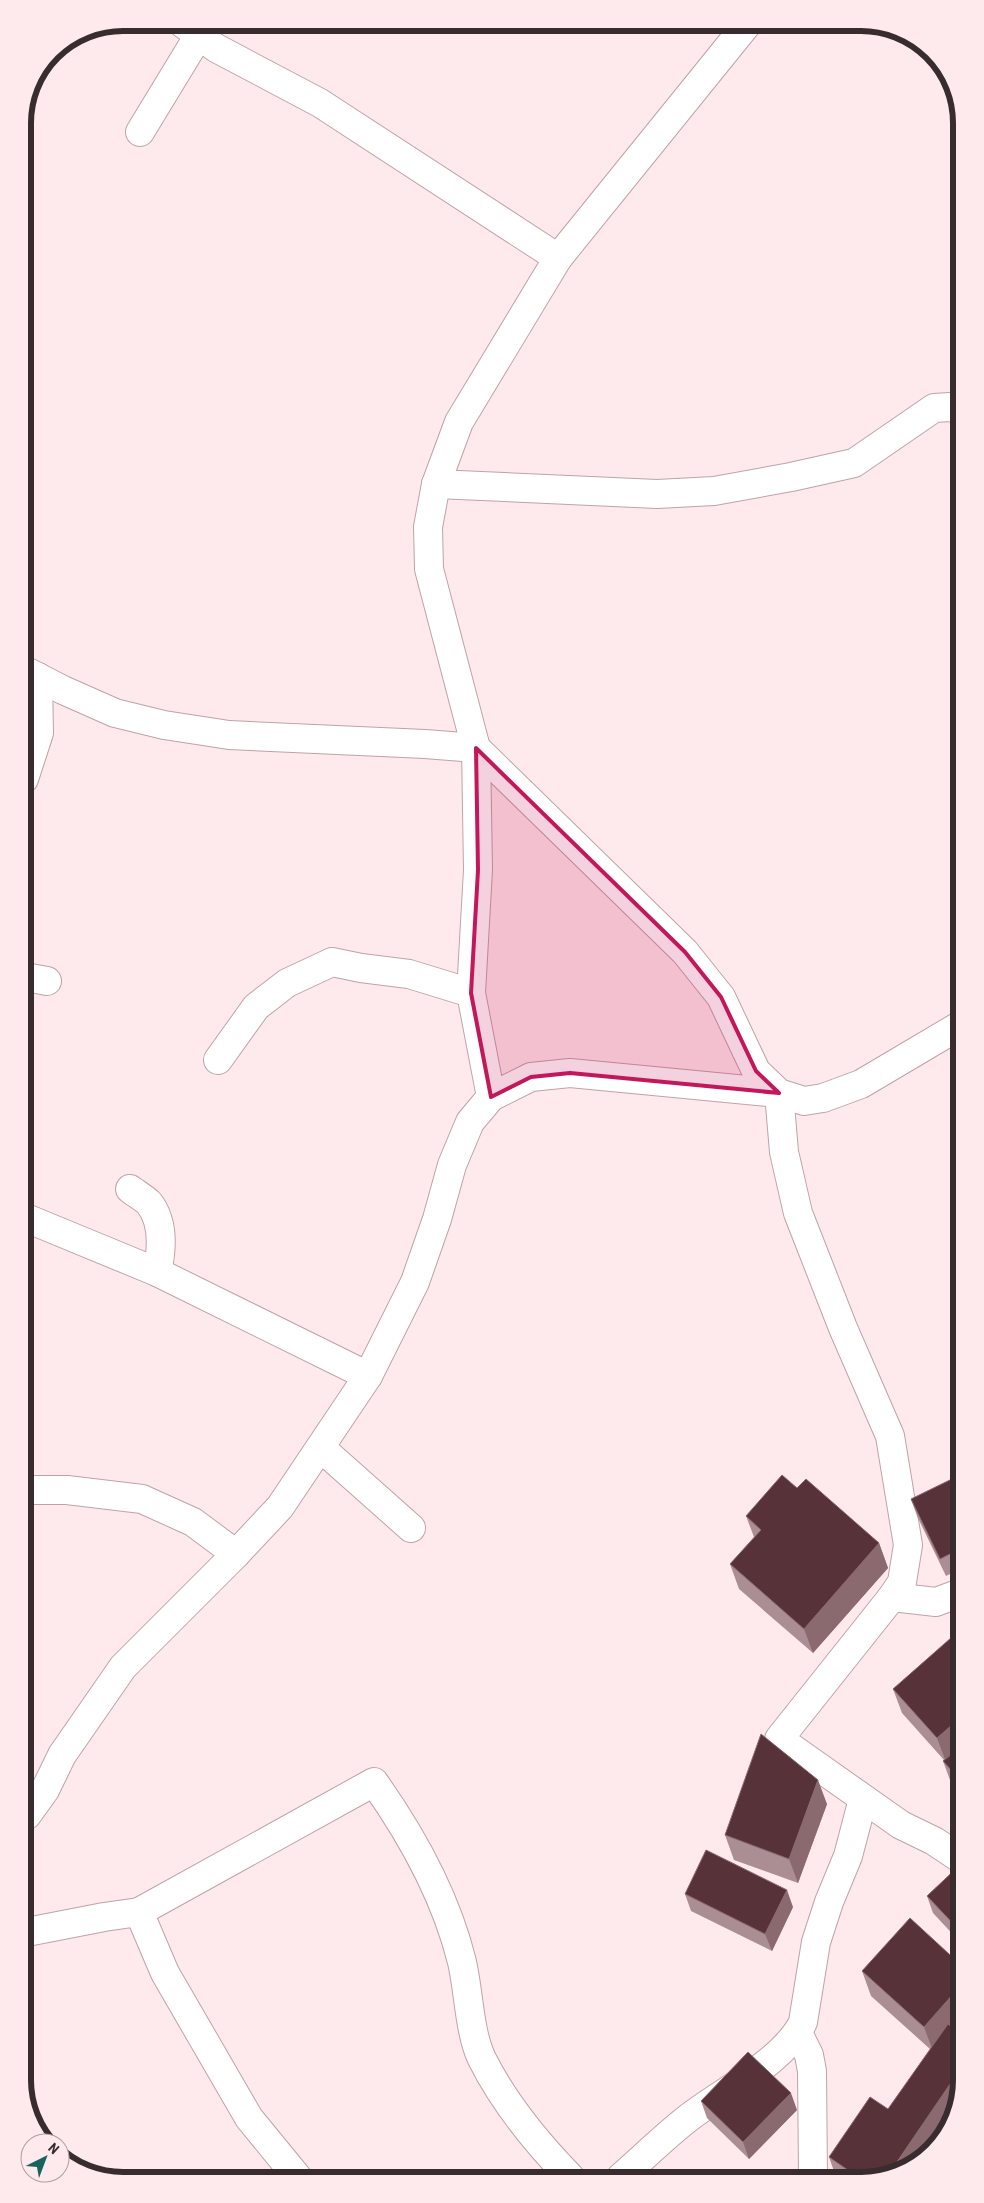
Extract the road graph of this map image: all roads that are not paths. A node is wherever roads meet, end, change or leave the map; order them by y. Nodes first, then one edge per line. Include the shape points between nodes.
1 (190, 31) edge
2 (194, 31) edge
3 (742, 31) edge
4 (140, 132) dead end
5 (558, 258) junction
6 (953, 403) edge
7 (436, 484) junction
8 (31, 674) edge
9 (476, 748) junction
10 (31, 758) edge
11 (471, 993) junction
12 (953, 1029) edge
13 (218, 1060) dead end
14 (779, 1093) junction
15 (490, 1097) junction
16 (130, 1190) dead end
17 (31, 1220) edge
18 (157, 1272) junction
19 (368, 1376) junction
20 (321, 1448) junction
21 (31, 1490) edge
22 (411, 1528) dead end
23 (236, 1554) junction
24 (953, 1596) edge
25 (892, 1597) junction
26 (863, 1799) junction
27 (31, 1809) edge
28 (953, 1854) edge
29 (139, 1912) junction
30 (31, 1931) edge
31 (798, 2033) junction
32 (293, 2172) edge
33 (565, 2172) edge
34 (627, 2172) edge
35 (813, 2172) edge

1 - 4 street
2 - 5 street via 216,48 320,103
3 - 5 street
5 - 7 street via 459,422
6 - 7 street via 934,408 854,463 714,491 657,494
7 - 9 street via 428,527 429,569
8 - 9 street via 115,713 164,725 229,735
8 - 10 street via 39,733
9 - 11 street via 478,870
9 - 14 street via 685,952 720,997 756,1071
11 - 13 street via 409,974 332,962 287,983 256,1007
11 - 15 street
12 - 14 street via 854,1087 804,1101
14 - 15 street via 570,1073 531,1077
14 - 25 street via 784,1152 798,1213 890,1436 908,1545 902,1582
15 - 19 street via 470,1122 452,1165 415,1282
16 - 18 street via 148,1202 155,1214 161,1252
17 - 18 street
18 - 19 street
19 - 20 street
20 - 22 street
20 - 23 street via 280,1507
21 - 23 street via 67,1490 142,1499 193,1522
23 - 27 street via 123,1667 62,1755 45,1790
24 - 25 street via 936,1602
25 - 26 street via 779,1739
26 - 28 street
26 - 31 street via 848,1856 816,1942 803,2022
29 - 30 street
29 - 32 street via 165,1973 249,2118
29 - 33 street via 374,1782 419,1851 452,1928 481,2057 516,2115
31 - 34 street via 773,2058 687,2119
31 - 35 street via 809,2055 812,2071

